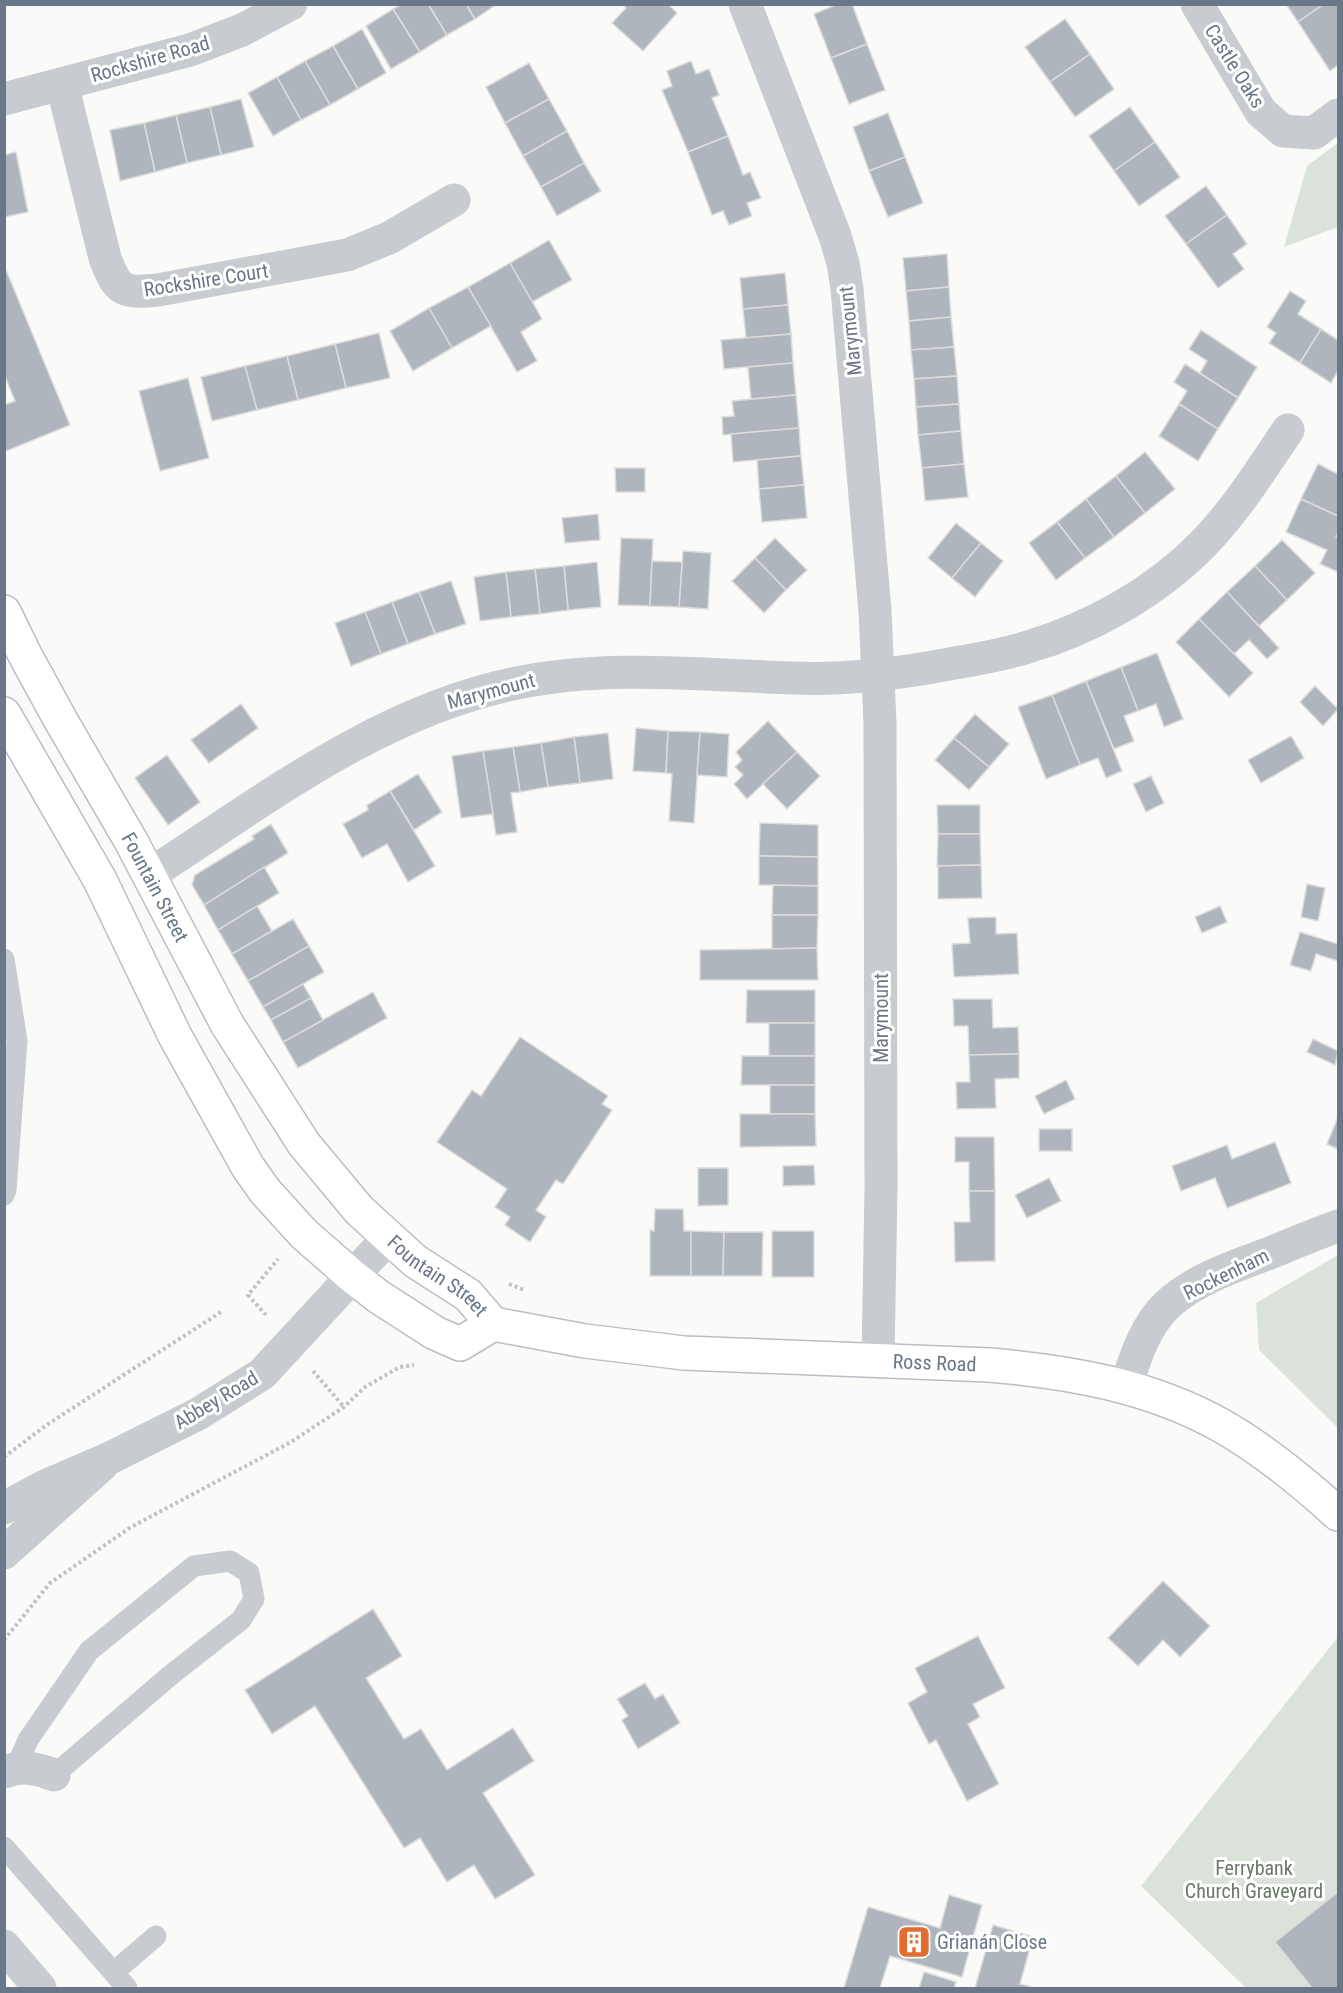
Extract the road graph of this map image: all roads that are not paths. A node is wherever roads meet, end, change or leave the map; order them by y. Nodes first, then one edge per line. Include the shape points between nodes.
1 (291, 4) edge
2 (745, 4) edge
3 (1197, 4) edge
4 (62, 84) junction
5 (4, 99) edge
6 (1338, 115) edge
7 (454, 200) dead end
8 (1288, 430) dead end
9 (4, 612) edge
10 (878, 675) junction
11 (4, 714) edge
12 (149, 875) junction
13 (4, 959) edge
14 (4, 1195) edge
15 (1338, 1226) edge
16 (388, 1238) junction
17 (352, 1276) junction
18 (493, 1324) junction
19 (878, 1360) junction
20 (1126, 1386) junction
21 (108, 1459) junction
22 (4, 1508) edge
23 (1338, 1514) edge
24 (4, 1552) edge
25 (10, 1770) edge
26 (54, 1774) joint
27 (4, 1847) edge
28 (156, 1936) dead end
29 (4, 1946) edge
30 (120, 1980) edge
31 (40, 1989) edge

1 - 4 street, Rockshire Road via 242,30 190,50
2 - 10 street, Marymount via 843,263
3 - 6 street, Castle Oaks via 1262,112 1283,131 1314,133
4 - 5 street, Rockshire Road
4 - 7 street, Rockshire Court via 105,258 115,283 126,290 158,290 347,255 389,238
8 - 10 street, Marymount via 1238,502 1201,545 1123,605 1076,630 1026,648
9 - 12 main road, Fountain Street
10 - 12 street, Marymount via 794,678 610,671 490,688 416,714 361,741
10 - 19 street, Marymount via 881,1188
11 - 17 main road, Fountain Street via 100,880 176,1036 248,1167 283,1212
12 - 16 main road, Fountain Street via 227,1024 271,1095 328,1175
13 - 14 lane via 17,1041
15 - 20 street, Rockenham via 1240,1264 1180,1294 1154,1320
16 - 17 street, Abbey Road
16 - 18 main road, Fountain Street via 415,1261 468,1294
17 - 18 main road, Fountain Street via 435,1333 460,1344
17 - 21 street, Abbey Road via 262,1374 210,1408
18 - 19 main road, Ross Road via 664,1351
19 - 20 main road, Ross Road via 1028,1369
20 - 23 main road, Ross Road via 1190,1410 1238,1436
21 - 22 street, Abbey Road
21 - 24 street
25 - 26 street via 37,1769
25 - 26 lane via 89,1651 194,1566 230,1561 249,1573 254,1599 240,1620
27 - 30 lane
28 - 30 lane
29 - 31 street

